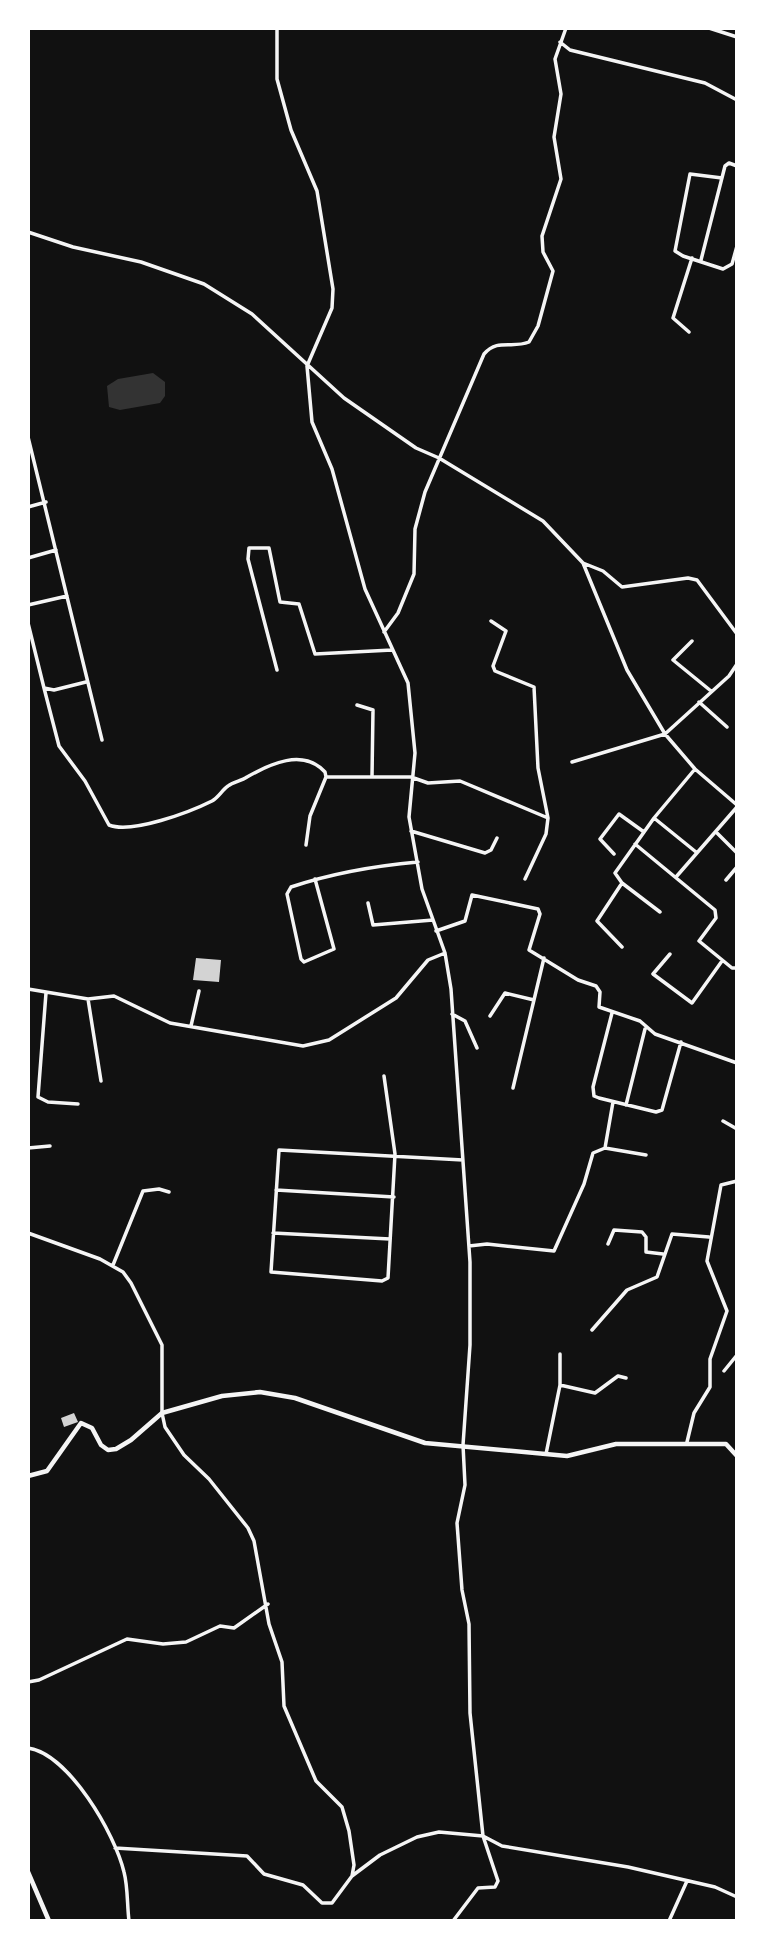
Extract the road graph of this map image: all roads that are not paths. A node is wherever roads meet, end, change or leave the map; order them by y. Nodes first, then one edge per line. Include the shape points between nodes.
1 (278, 28) edge
2 (566, 28) edge
3 (709, 28) edge
4 (737, 37) edge
5 (560, 42) junction
6 (737, 100) edge
7 (737, 166) edge
8 (722, 178) junction
9 (28, 232) edge
10 (737, 246) edge
11 (692, 258) junction
12 (701, 260) junction
13 (689, 332) dead end
14 (307, 366) junction
15 (28, 437) edge
16 (439, 458) junction
17 (46, 502) junction
18 (28, 507) edge
19 (57, 550) junction
20 (28, 558) edge
21 (583, 563) junction
22 (68, 596) junction
23 (28, 605) edge
24 (491, 621) dead end
25 (28, 623) edge
26 (384, 632) junction
27 (737, 634) edge
28 (692, 641) dead end
29 (393, 650) junction
30 (737, 664) edge
31 (277, 670) dead end
32 (86, 682) junction
33 (44, 688) junction
34 (711, 691) junction
35 (699, 702) junction
36 (357, 705) dead end
37 (727, 727) dead end
38 (665, 734) junction
39 (102, 740) dead end
40 (572, 762) dead end
41 (695, 769) junction
42 (326, 777) junction
43 (372, 777) junction
44 (411, 777) junction
45 (737, 806) edge
46 (548, 818) junction
47 (654, 818) junction
48 (411, 831) junction
49 (644, 832) junction
50 (716, 832) junction
51 (497, 838) dead end
52 (635, 844) junction
53 (306, 845) dead end
54 (696, 852) junction
55 (614, 853) dead end
56 (737, 853) edge
57 (418, 862) junction
58 (737, 867) edge
59 (676, 877) junction
60 (525, 878) dead end
61 (315, 879) junction
62 (726, 880) dead end
63 (622, 883) junction
64 (368, 904) dead end
65 (660, 912) dead end
66 (433, 920) junction
67 (436, 931) junction
68 (622, 947) dead end
69 (445, 953) junction
70 (670, 954) dead end
71 (544, 958) junction
72 (722, 961) junction
73 (737, 968) edge
74 (28, 989) edge
75 (199, 991) dead end
76 (46, 993) junction
77 (88, 999) junction
78 (534, 1000) junction
79 (612, 1013) junction
80 (452, 1014) junction
81 (490, 1016) dead end
82 (191, 1026) junction
83 (646, 1028) junction
84 (681, 1042) junction
85 (477, 1048) dead end
86 (737, 1063) edge
87 (384, 1076) dead end
88 (101, 1081) dead end
89 (513, 1088) dead end
90 (613, 1101) junction
91 (78, 1104) dead end
92 (626, 1105) junction
93 (723, 1121) dead end
94 (737, 1129) edge
95 (50, 1146) dead end
96 (28, 1148) edge
97 (605, 1148) junction
98 (395, 1154) junction
99 (646, 1155) dead end
100 (463, 1160) junction
101 (737, 1181) edge
102 (276, 1190) junction
103 (169, 1192) dead end
104 (394, 1197) junction
105 (28, 1233) edge
106 (273, 1233) junction
107 (709, 1237) junction
108 (390, 1239) junction
109 (608, 1244) dead end
110 (469, 1246) junction
111 (663, 1254) junction
112 (113, 1265) junction
113 (592, 1330) dead end
114 (560, 1354) dead end
115 (737, 1354) edge
116 (724, 1371) dead end
117 (626, 1378) dead end
118 (560, 1385) junction
119 (162, 1413) junction
120 (687, 1442) junction
121 (463, 1445) junction
122 (546, 1454) junction
123 (737, 1456) edge
124 (28, 1476) edge
125 (268, 1604) junction
126 (28, 1682) edge
127 (28, 1748) edge
128 (483, 1836) junction
129 (115, 1848) junction
130 (28, 1872) edge
131 (352, 1876) junction
132 (687, 1880) junction
133 (737, 1897) edge
134 (49, 1921) edge
135 (129, 1921) edge
136 (453, 1921) edge
137 (669, 1921) edge

1 - 14 street via 277,79 291,130 317,191 333,289 329,317
2 - 5 street
3 - 4 street
5 - 6 street via 570,50 705,83
5 - 16 street via 555,60 561,94 554,136 561,179 542,236 543,253 553,271 546,301 529,342 499,344 484,354
7 - 8 street via 725,166
8 - 11 street via 690,174 675,251
8 - 12 street
9 - 14 street via 204,284 252,314
10 - 12 street via 729,268
11 - 12 street
11 - 13 street via 673,318
14 - 16 street via 415,448
14 - 26 street via 312,422 332,469 368,598
15 - 17 street
16 - 21 street via 543,521
16 - 26 street via 415,529 414,575 398,613
17 - 18 street
17 - 19 street
19 - 20 street
19 - 22 street
21 - 27 street via 603,571 622,587 697,580
21 - 38 street via 627,670
22 - 23 street
22 - 32 street
24 - 46 street via 506,631 495,671 534,687 534,737
25 - 33 street
26 - 29 street
28 - 34 street via 673,660
29 - 31 street via 314,654 299,604 280,602 269,548 249,548 247,559
29 - 44 street via 408,683 411,703 415,753
30 - 34 street
32 - 33 street
32 - 39 street
33 - 42 street via 59,746 109,825 116,828 163,819 215,800 227,786 273,761 314,763
34 - 35 street
35 - 37 street
35 - 38 street
36 - 43 street via 373,710
38 - 40 street
38 - 41 street
41 - 45 street
41 - 47 street
42 - 43 street
42 - 53 street via 310,816
43 - 44 street
44 - 46 street via 428,783 460,781
44 - 48 street
45 - 50 street
46 - 60 street via 546,834
47 - 49 street
47 - 54 street
48 - 51 street via 485,853
48 - 57 street
49 - 52 street
49 - 55 street via 619,814 600,839
50 - 54 street
50 - 56 street
52 - 59 street
52 - 63 street via 615,873
54 - 59 street
57 - 61 street via 363,867
57 - 66 street
58 - 62 street
59 - 72 street via 718,913 699,941
61 - 61 street via 291,887 287,894 304,962 334,950
63 - 65 street
63 - 68 street via 597,921
64 - 66 street via 373,925
66 - 67 street
67 - 69 street
67 - 71 street via 465,921 472,895 538,909 529,950
69 - 80 street
69 - 82 street via 428,960 396,998 316,1044 283,1044
70 - 72 street via 653,974 692,1003
71 - 78 street
71 - 79 street via 596,986 599,1007
72 - 73 street
74 - 76 street
75 - 82 street
76 - 77 street
76 - 91 street via 38,1097
77 - 82 street via 114,996 154,1018
77 - 88 street
78 - 81 street via 505,993
78 - 89 street
79 - 83 street via 640,1021
79 - 90 street via 593,1093
80 - 85 street via 465,1021
80 - 100 street
83 - 84 street
83 - 92 street
84 - 86 street
84 - 92 street via 662,1110
87 - 98 street
90 - 92 street
90 - 97 street
93 - 94 street
95 - 96 street
97 - 99 street
97 - 110 street via 593,1153 554,1251
98 - 100 street
98 - 102 street via 284,1149 277,1154
98 - 104 street
100 - 110 street
101 - 107 street via 721,1185
102 - 104 street
102 - 106 street
103 - 112 street via 143,1191
104 - 108 street
105 - 112 street
106 - 108 street
106 - 108 street via 271,1272 382,1281 388,1278
107 - 111 street via 672,1234
107 - 120 street via 707,1261 727,1311 710,1359 710,1387 694,1413
109 - 111 street via 614,1230 642,1232 646,1252
110 - 121 street via 470,1345
111 - 113 street via 657,1277 627,1290
112 - 119 street via 131,1283 162,1345
114 - 118 street
115 - 116 street
117 - 118 street via 618,1376 595,1393
118 - 122 street
119 - 121 street via 222,1396 260,1392 295,1398 425,1443
119 - 124 street via 131,1440 108,1450 92,1428 81,1423 47,1471
119 - 125 street via 171,1438 248,1528
120 - 122 street via 615,1444 567,1456
120 - 123 street via 726,1444
121 - 122 street
121 - 128 street via 465,1485 457,1523 469,1624 470,1713
125 - 126 street via 234,1628 220,1626 186,1642 127,1639
125 - 131 street via 282,1662 287,1714 316,1782 342,1807 354,1865
127 - 129 street via 50,1757 68,1772
128 - 131 street via 439,1832 417,1837 380,1855
128 - 132 street via 502,1846
128 - 136 street via 498,1881 495,1886 478,1888
129 - 131 street via 247,1856 264,1874 303,1885 322,1903 332,1903
129 - 135 street via 125,1872
130 - 134 street
132 - 133 street
132 - 137 street

